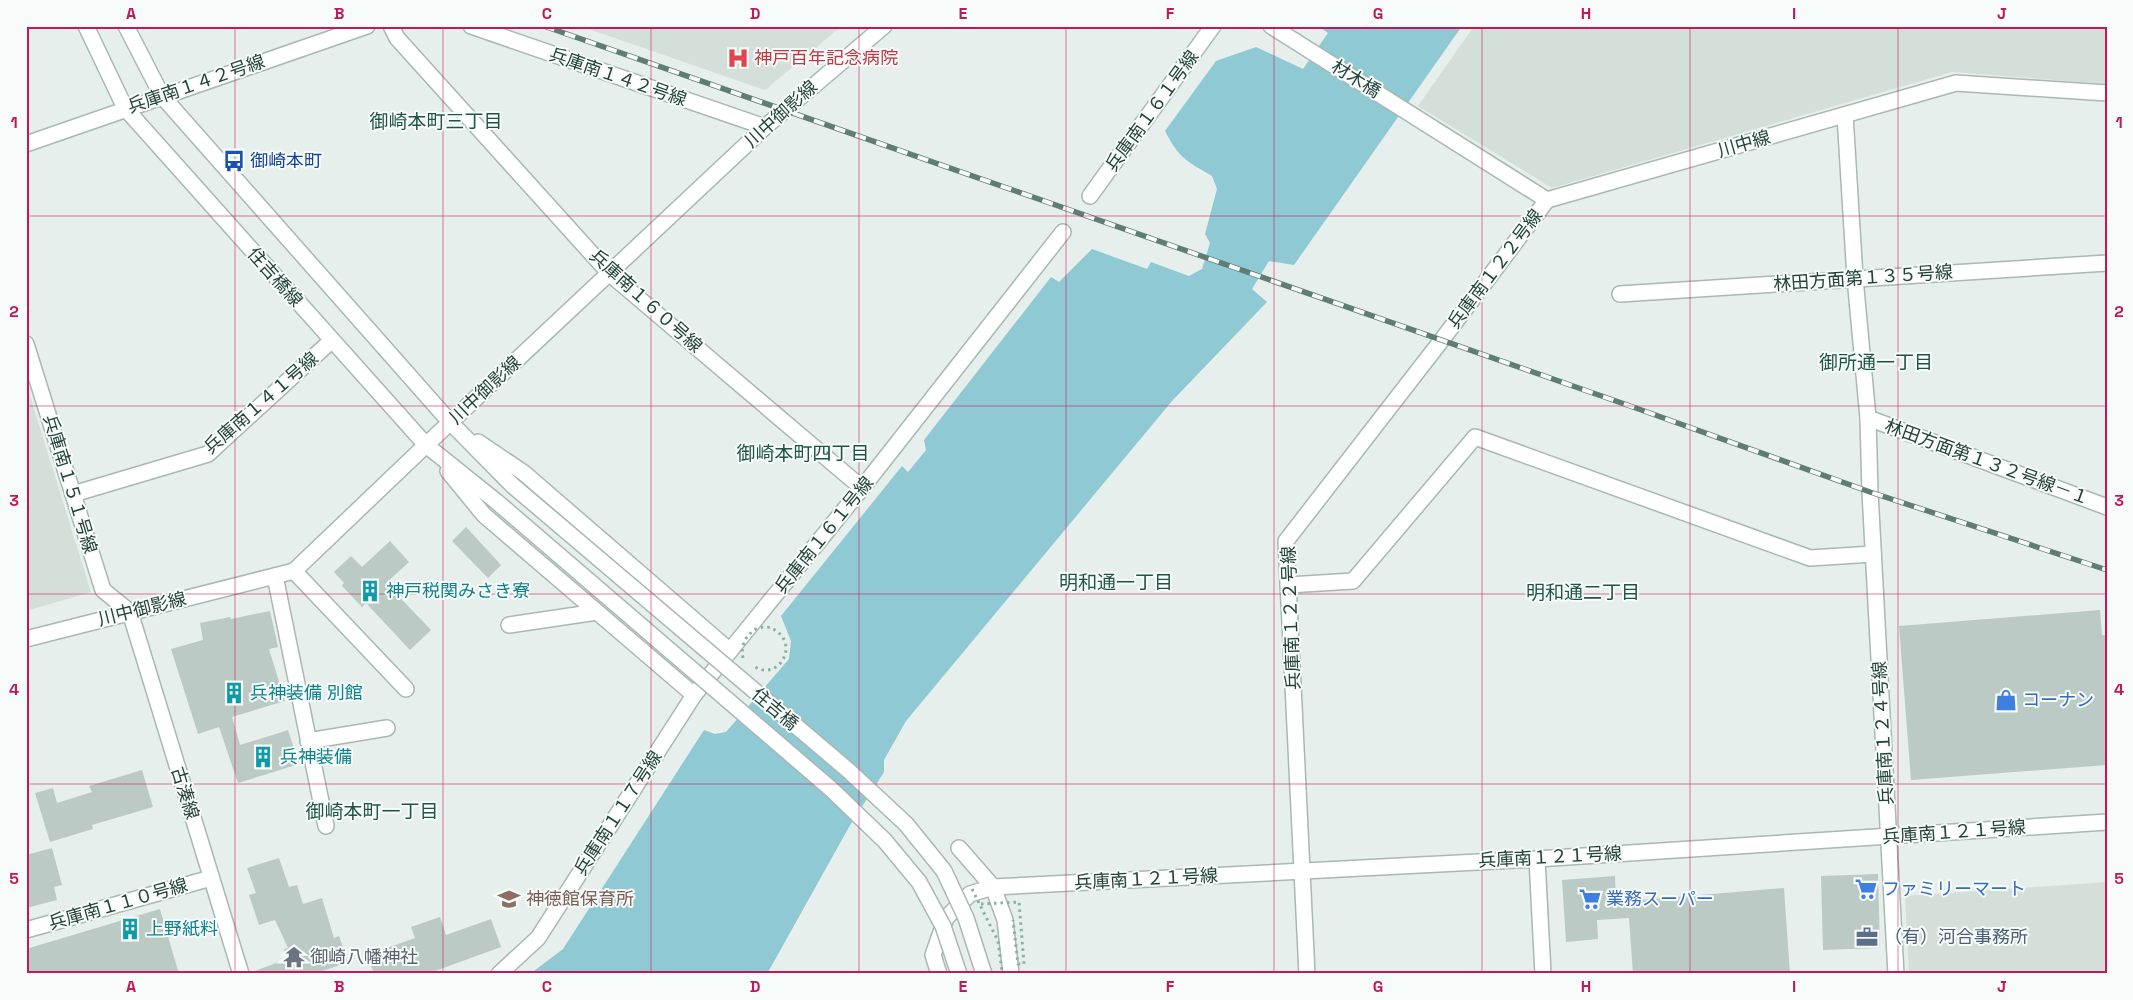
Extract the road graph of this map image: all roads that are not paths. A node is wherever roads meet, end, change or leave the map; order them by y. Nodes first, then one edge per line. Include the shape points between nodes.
1 (86, 26) edge
2 (126, 26) edge
3 (367, 26) edge
4 (391, 26) edge
5 (470, 26) edge
6 (884, 26) edge
7 (1212, 26) edge
8 (1272, 26) edge
9 (2107, 93) edge
10 (162, 96) junction
11 (125, 108) junction
12 (1845, 115) junction
13 (765, 127) junction
14 (26, 144) edge
15 (1090, 196) dead end
16 (1547, 200) junction
17 (1064, 232) dead end
18 (2107, 263) edge
19 (610, 274) junction
20 (1855, 278) junction
21 (1620, 294) dead end
22 (331, 341) junction
23 (26, 344) edge
24 (1868, 418) junction
25 (450, 422) junction
26 (426, 445) junction
27 (512, 486) joint
28 (862, 488) junction
29 (73, 494) junction
30 (497, 502) joint
31 (2107, 506) edge
32 (1873, 554) junction
33 (294, 571) junction
34 (275, 576) junction
35 (1288, 585) junction
36 (130, 612) junction
37 (597, 612) junction
38 (509, 625) dead end
39 (26, 639) edge
40 (730, 651) junction
41 (406, 689) dead end
42 (694, 695) junction
43 (387, 728) dead end
44 (308, 741) junction
45 (2107, 822) edge
46 (326, 826) dead end
47 (1889, 836) junction
48 (959, 848) dead end
49 (1537, 859) junction
50 (1302, 870) junction
51 (211, 878) junction
52 (993, 887) junction
53 (26, 930) edge
54 (240, 974) edge
55 (499, 974) edge
56 (939, 974) edge
57 (959, 974) edge
58 (984, 974) edge
59 (1011, 974) edge
60 (1307, 974) edge
61 (1542, 974) edge
62 (1896, 974) edge

1 - 11 street, 住吉橋線
2 - 10 street, 住吉橋線
3 - 10 street, 兵庫南１４２号線
4 - 19 street, 兵庫南１６０号線 via 397,38
5 - 13 street, 兵庫南１４２号線
6 - 13 street, 川中御影線
7 - 15 street, 兵庫南１６１号線
8 - 16 street, 材木橋
9 - 12 street, 川中線 via 1956,83
10 - 11 street, 兵庫南１４２号線
10 - 25 street, 住吉橋線
11 - 14 street, 兵庫南１４２号線
11 - 22 street, 住吉橋線
12 - 16 street, 川中線
12 - 20 street, 兵庫南１２４号線
13 - 19 street, 川中御影線
16 - 35 street, 兵庫南１２２号線 via 1286,541
17 - 28 street, 兵庫南１６１号線
18 - 20 street, 林田方面第１３５号線
19 - 25 street, 川中御影線
19 - 28 street, 兵庫南１６０号線
20 - 21 street, 林田方面第１３５号線
20 - 24 street, 兵庫南１２４号線
22 - 26 street, 住吉橋線
22 - 29 street, 兵庫南１４１号線 via 208,454
23 - 29 street, 兵庫南１５１号線
24 - 31 street, 林田方面第１３２号線－１
24 - 32 street, 兵庫南１２４号線
25 - 26 street, 川中御影線
25 - 27 street, 住吉橋線
25 - 40 street via 524,473
26 - 30 street, 住吉橋線
26 - 33 street, 川中御影線
26 - 37 street via 484,515
27 - 58 street, 住吉橋, bridge via 849,771 906,824 944,870 966,918
28 - 40 street, 兵庫南１６１号線
29 - 36 street, 兵庫南１５１号線 via 102,590
30 - 57 street, 住吉橋, bridge via 831,789 885,841 919,882 943,926
32 - 35 street via 1810,558 1475,436 1353,581
32 - 47 street, 兵庫南１２４号線
33 - 34 street, 川中御影線
33 - 41 street
34 - 36 street, 川中御影線
34 - 44 street
35 - 50 street, 兵庫南１２２号線
36 - 39 street, 川中御影線
36 - 51 street, 古湊線
37 - 38 street
37 - 42 street
40 - 42 street, 兵庫南１６１号線
42 - 55 street, 兵庫南１１７号線 via 538,938
43 - 44 street
44 - 46 street
45 - 47 street, 兵庫南１２１号線
47 - 49 street, 兵庫南１２１号線
47 - 62 street, 兵庫南１２４号線
48 - 52 street
49 - 50 street, 兵庫南１２１号線
49 - 61 street
50 - 52 street, 兵庫南１２１号線
50 - 60 street, 兵庫南１２２号線
51 - 53 street, 兵庫南１１０号線
51 - 54 street, 古湊線
52 - 56 street, 兵庫南１２１号線 via 970,894 946,918 933,954
52 - 59 street via 1005,920

